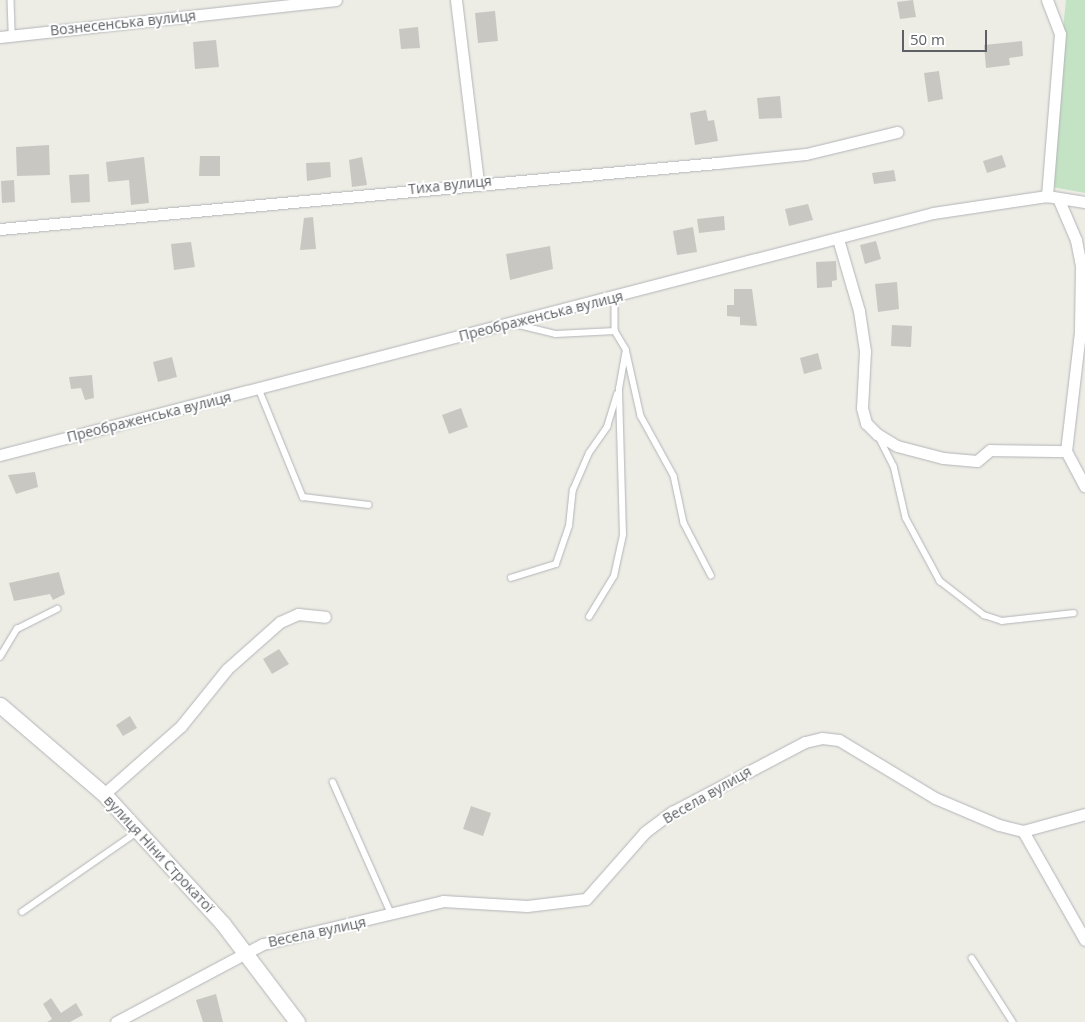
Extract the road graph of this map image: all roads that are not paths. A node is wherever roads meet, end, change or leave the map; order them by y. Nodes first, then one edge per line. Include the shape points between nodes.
1 (11, 0) edge
2 (336, 0) edge
3 (456, 0) edge
4 (1047, 0) edge
5 (12, 36) junction
6 (0, 37) edge
7 (897, 132) dead end
8 (478, 182) junction
9 (1053, 197) junction
10 (1085, 202) edge
11 (0, 228) edge
12 (838, 239) junction
13 (615, 298) junction
14 (515, 324) junction
15 (614, 331) junction
16 (626, 350) junction
17 (259, 389) junction
18 (619, 389) junction
19 (878, 434) junction
20 (1066, 452) junction
21 (0, 455) edge
22 (1085, 486) edge
23 (369, 504) dead end
24 (711, 575) dead end
25 (511, 578) dead end
26 (57, 609) dead end
27 (1074, 613) dead end
28 (325, 617) dead end
29 (589, 617) dead end
30 (0, 657) edge
31 (0, 705) edge
32 (333, 782) dead end
33 (104, 794) junction
34 (1085, 814) edge
35 (1023, 831) junction
36 (138, 832) junction
37 (22, 912) dead end
38 (392, 915) junction
39 (1085, 940) edge
40 (244, 951) junction
41 (972, 958) dead end
42 (116, 1022) edge
43 (297, 1022) edge
44 (1013, 1022) edge

1 - 5 lane
2 - 5 street, Вознесенська вулиця
3 - 8 street
4 - 9 street via 1060,34
5 - 6 street, Вознесенська вулиця
7 - 8 street, Тиха вулиця via 806,154
8 - 11 street, Тиха вулиця
9 - 10 street, Преображенська вулиця
9 - 12 street, Преображенська вулиця via 933,214
9 - 20 street via 1076,240 1081,266 1080,332
12 - 13 street, Преображенська вулиця
12 - 19 street via 864,343 862,408 866,422
13 - 14 street, Преображенська вулиця
13 - 15 lane
14 - 15 lane via 556,334
14 - 17 street, Преображенська вулиця
15 - 16 lane
16 - 18 lane
16 - 24 lane via 641,416 674,476 684,523
17 - 21 street, Преображенська вулиця
17 - 23 lane via 303,497
18 - 25 lane via 607,427 589,453 573,490 569,526 556,564
18 - 29 lane via 623,535 614,576
19 - 20 street via 920,455 951,459 977,461 990,450
19 - 27 lane via 894,466 906,518 940,581 984,615 1002,621
20 - 22 street
26 - 30 lane via 17,628
28 - 33 street via 298,614 280,622 227,669 182,726
31 - 33 street, вулиця Ніни Строкатої
32 - 38 lane
33 - 36 street, вулиця Ніни Строкатої
34 - 35 street
35 - 38 street, Весела вулиця via 968,813 839,740 822,738 805,742 672,812 645,832 586,899 527,906 443,901
35 - 39 street
36 - 37 lane
36 - 40 street, вулиця Ніни Строкатої
38 - 40 street, Весела вулиця
40 - 42 street, Весела вулиця
40 - 43 street, вулиця Ніни Строкатої
41 - 44 lane

